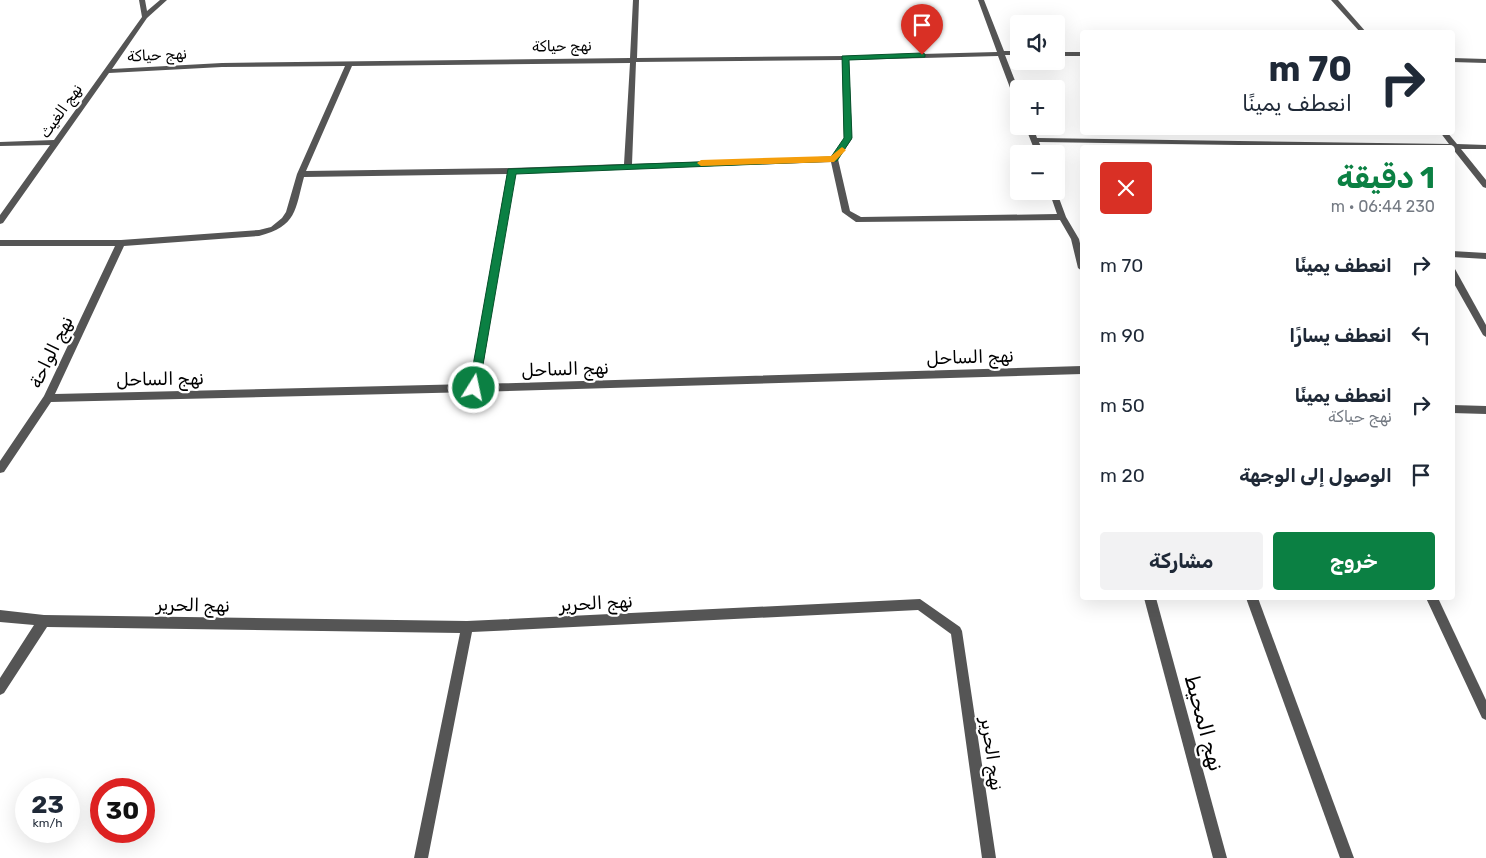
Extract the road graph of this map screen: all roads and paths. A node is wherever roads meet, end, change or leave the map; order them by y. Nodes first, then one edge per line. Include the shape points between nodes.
1 (142, 0) edge
2 (164, 0) edge
3 (636, 0) edge
4 (980, 0) edge
5 (1334, 0) edge
6 (144, 17) junction
7 (1361, 30) edge
8 (1000, 53) junction
9 (1010, 53) edge
10 (1065, 54) edge
11 (1080, 54) edge
12 (845, 58) junction
13 (635, 59) junction
14 (1455, 60) edge
15 (1486, 61) edge
16 (348, 64) junction
17 (106, 71) junction
18 (1011, 80) edge
19 (1032, 135) edge
20 (1034, 140) junction
21 (56, 142) junction
22 (0, 144) edge
23 (1036, 145) edge
24 (1383, 145) edge
25 (1455, 146) edge
26 (1486, 147) edge
27 (1455, 148) edge
28 (834, 159) junction
29 (628, 166) junction
30 (512, 171) junction
31 (301, 174) junction
32 (1486, 185) edge
33 (1056, 200) edge
34 (1062, 218) junction
35 (0, 220) edge
36 (1079, 239) edge
37 (0, 243) edge
38 (121, 243) junction
39 (1455, 254) edge
40 (1486, 256) edge
41 (1455, 276) edge
42 (1486, 333) edge
43 (1080, 370) edge
44 (474, 388) junction
45 (48, 398) junction
46 (1455, 410) edge
47 (1486, 410) edge
48 (0, 469) edge
49 (1151, 600) edge
50 (1253, 600) edge
51 (1433, 600) edge
52 (0, 616) edge
53 (44, 621) junction
54 (468, 627) junction
55 (0, 689) edge
56 (1486, 714) edge
57 (421, 858) edge
58 (989, 858) edge
59 (1220, 858) edge
60 (1347, 858) edge

1 - 6 street
2 - 6 street, نهج الغيث
3 - 13 street
4 - 8 street
5 - 7 street
6 - 17 street, نهج الغيث
8 - 9 street, نهج حياكة
8 - 12 street, نهج حياكة
8 - 18 street
10 - 11 street
12 - 13 street, نهج حياكة
12 - 28 street via 848,138
13 - 16 street, نهج حياكة
13 - 29 street
14 - 15 street
16 - 17 street, نهج حياكة via 222,65
16 - 31 street
17 - 21 street, نهج الغيث
19 - 20 street
20 - 23 street
20 - 24 street
21 - 22 street
21 - 35 street, نهج الغيث
25 - 26 street
27 - 32 street
28 - 29 street
28 - 34 street via 846,212 859,220
29 - 30 street
30 - 31 street
30 - 44 street
31 - 38 street via 290,212 274,228 259,233
33 - 34 street
34 - 36 street
37 - 38 street
38 - 45 street, نهج الواحة
39 - 40 street
41 - 42 street
43 - 44 street, نهج الساحل
44 - 45 street, نهج الساحل
45 - 48 street, نهج الواحة
46 - 47 street
49 - 59 street, نهج المحيط
50 - 60 street
51 - 56 street
52 - 53 street, نهج الحرير
53 - 54 street, نهج الحرير
53 - 55 street
54 - 57 street
54 - 58 street, نهج الحرير via 920,604 956,630

